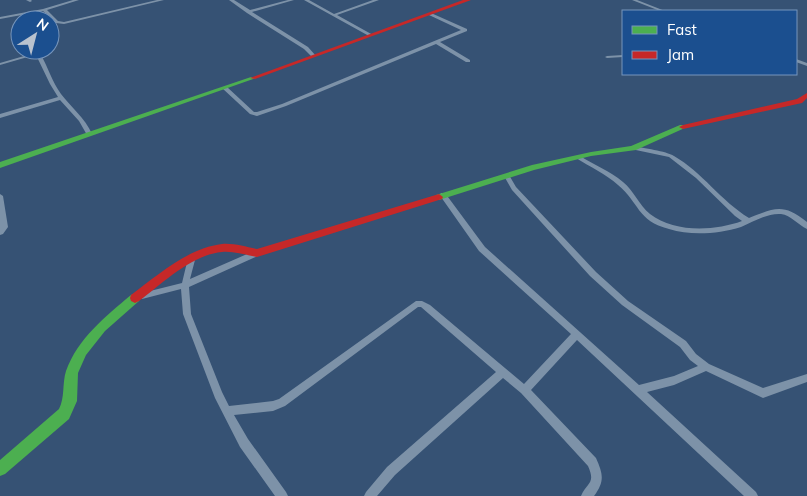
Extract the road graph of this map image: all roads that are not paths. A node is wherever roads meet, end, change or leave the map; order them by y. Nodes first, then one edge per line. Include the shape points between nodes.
1 (78, 0) edge
2 (162, 0) edge
3 (231, 0) edge
4 (292, 0) edge
5 (306, 0) edge
6 (377, 0) edge
7 (468, 0) edge
8 (634, 0) edge
9 (44, 10) edge
10 (660, 10) edge
11 (248, 12) junction
12 (430, 14) junction
13 (334, 15) junction
14 (60, 22) edge
15 (371, 35) junction
16 (438, 43) junction
17 (314, 56) junction
18 (622, 56) edge
19 (607, 57) dead end
20 (468, 61) dead end
21 (0, 64) edge
22 (225, 88) junction
23 (807, 95) edge
24 (62, 98) junction
25 (0, 116) edge
26 (89, 134) junction
27 (633, 148) junction
28 (578, 157) junction
29 (0, 165) edge
30 (507, 176) junction
31 (443, 195) junction
32 (0, 196) edge
33 (748, 221) junction
34 (807, 226) edge
35 (0, 232) edge
36 (258, 253) junction
37 (191, 260) junction
38 (185, 286) junction
39 (137, 297) junction
40 (578, 334) junction
41 (706, 367) junction
42 (503, 372) junction
43 (807, 378) edge
44 (524, 390) junction
45 (638, 390) junction
46 (227, 411) junction
47 (0, 469) edge
48 (282, 496) edge
49 (370, 496) edge
50 (587, 496) edge
51 (752, 496) edge

1 - 9 street
2 - 14 street
3 - 11 street
4 - 11 street
5 - 13 street
6 - 13 street
7 - 12 street
8 - 10 street
11 - 17 street
12 - 15 street
12 - 16 street via 465,30
13 - 15 street
15 - 17 street
16 - 20 street
16 - 22 street via 257,114
17 - 22 street
18 - 19 street
21 - 24 street via 38,55
22 - 26 street
23 - 27 street via 799,101 683,127
24 - 25 street
24 - 26 street via 87,127
26 - 29 street
27 - 28 street
27 - 33 street via 671,156
28 - 30 street
28 - 33 street via 618,180 647,216 663,226 718,229
30 - 31 street
30 - 41 street via 514,188 593,274 625,303 683,344
31 - 36 street
31 - 40 street via 482,249
32 - 35 street via 4,227
33 - 34 street via 778,210 787,211
36 - 37 street via 228,247
36 - 38 street
37 - 38 street
37 - 39 street
38 - 39 street
38 - 46 street via 187,314
39 - 47 street via 117,312 82,351 73,369 72,396 64,414
40 - 44 street
40 - 45 street
41 - 43 street via 763,393
41 - 45 street
42 - 44 street
42 - 46 street via 422,304 416,304 282,403
42 - 49 street via 391,471
44 - 50 street via 592,462 598,475 596,486
45 - 51 street
46 - 48 street via 244,443

